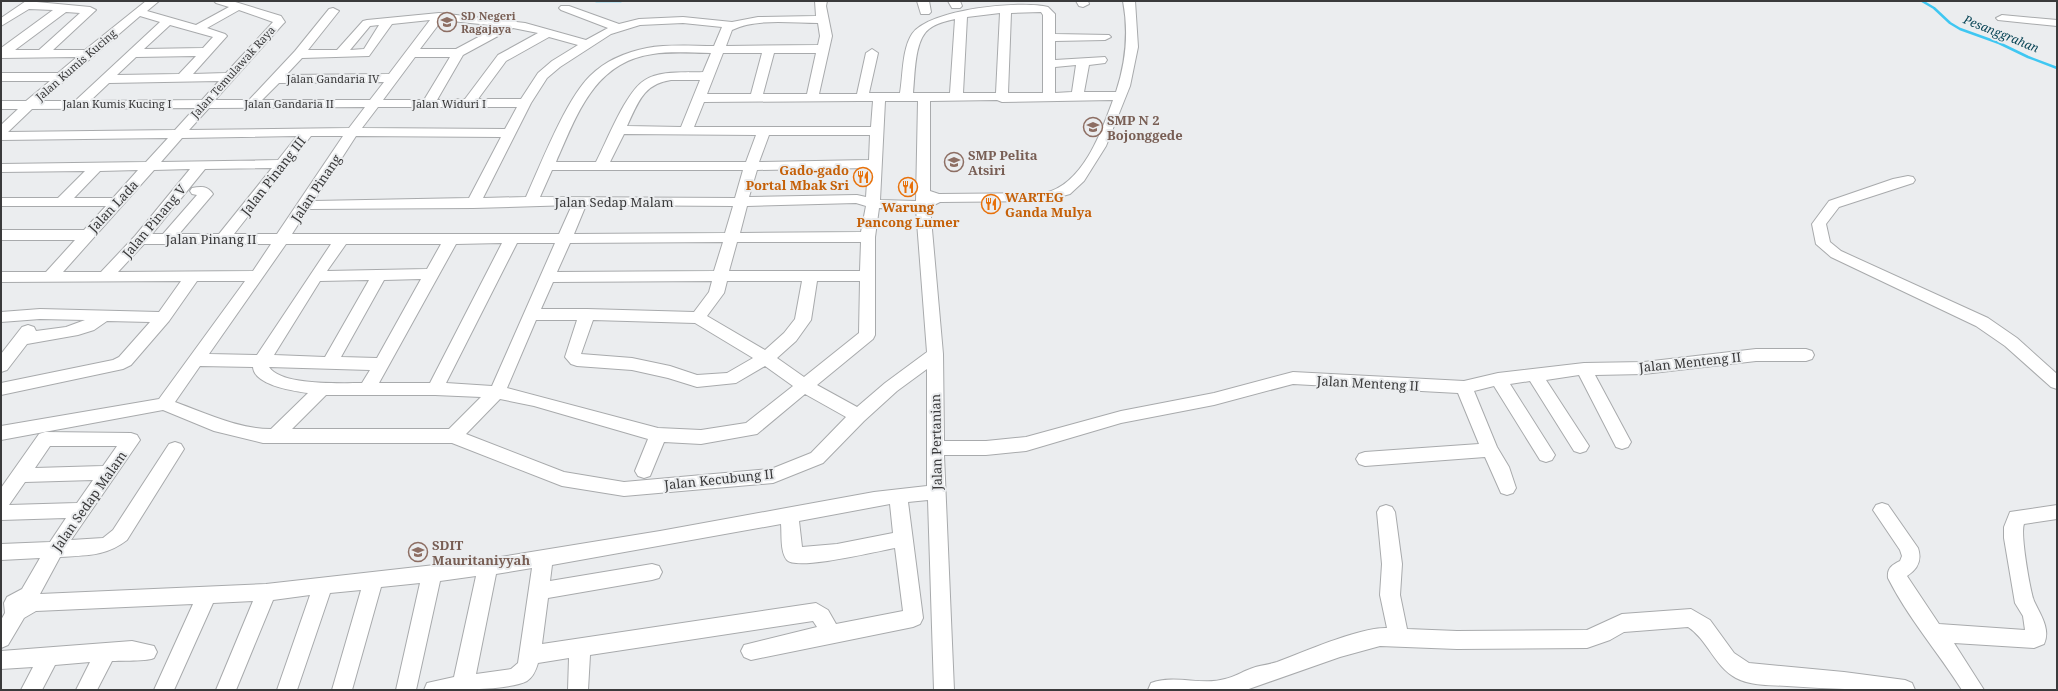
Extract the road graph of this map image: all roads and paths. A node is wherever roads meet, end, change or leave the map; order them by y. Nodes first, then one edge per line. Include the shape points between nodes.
1 (153, 1) edge
2 (220, 1) edge
3 (821, 1) edge
4 (1130, 1) edge
5 (30, 3) edge
6 (1049, 4) edge
7 (239, 6) junction
8 (957, 7) edge
9 (64, 8) junction
10 (565, 8) dead end
11 (1006, 9) junction
12 (333, 11) dead end
13 (138, 12) junction
14 (439, 16) junction
15 (2002, 18) dead end
16 (824, 20) junction
17 (166, 21) junction
18 (388, 21) junction
19 (1, 23) edge
20 (2057, 23) edge
21 (512, 24) junction
22 (732, 24) junction
23 (618, 28) junction
24 (198, 29) junction
25 (549, 32) junction
26 (1105, 37) dead end
27 (1050, 38) junction
28 (586, 44) junction
29 (769, 49) junction
30 (824, 49) junction
31 (718, 50) junction
32 (206, 52) junction
33 (43, 53) junction
34 (133, 53) junction
35 (341, 53) junction
36 (410, 53) junction
37 (458, 53) junction
38 (872, 53) dead end
39 (2, 54) edge
40 (89, 54) junction
41 (299, 54) junction
42 (1101, 60) dead end
43 (1083, 62) junction
44 (1049, 64) junction
45 (708, 76) junction
46 (1, 77) edge
47 (63, 77) junction
48 (182, 77) junction
49 (231, 77) junction
50 (105, 78) junction
51 (392, 78) junction
52 (274, 79) junction
53 (1121, 96) junction
54 (1077, 97) junction
55 (699, 98) junction
56 (756, 98) junction
57 (812, 98) junction
58 (862, 98) junction
59 (879, 98) junction
60 (906, 98) junction
61 (924, 98) junction
62 (956, 98) junction
63 (1002, 98) junction
64 (1049, 98) junction
65 (525, 103) junction
66 (78, 104) junction
67 (206, 104) junction
68 (252, 104) junction
69 (428, 104) junction
70 (469, 104) junction
71 (1, 105) edge
72 (29, 105) junction
73 (372, 105) junction
74 (619, 130) junction
75 (764, 130) junction
76 (686, 131) junction
77 (877, 131) junction
78 (1, 132) edge
79 (307, 132) junction
80 (510, 133) junction
81 (351, 134) junction
82 (176, 135) junction
83 (1, 136) edge
84 (280, 164) junction
85 (875, 164) junction
86 (201, 165) junction
87 (150, 166) junction
88 (547, 166) junction
89 (600, 166) junction
90 (751, 166) junction
91 (96, 167) junction
92 (1, 168) edge
93 (1908, 180) dead end
94 (197, 191) dead end
95 (873, 199) junction
96 (928, 199) junction
97 (581, 201) junction
98 (1, 202) edge
99 (62, 202) junction
100 (117, 202) junction
101 (531, 202) junction
102 (741, 202) junction
103 (473, 204) junction
104 (304, 205) junction
105 (1, 235) edge
106 (86, 235) junction
107 (868, 237) junction
108 (224, 238) junction
109 (343, 238) junction
110 (565, 238) junction
111 (731, 238) junction
112 (140, 239) junction
113 (281, 239) junction
114 (451, 239) junction
115 (512, 239) junction
116 (166, 240) junction
117 (432, 274) junction
118 (379, 275) junction
119 (193, 276) junction
120 (258, 276) junction
121 (316, 276) junction
122 (722, 276) junction
123 (868, 276) junction
124 (1, 277) edge
125 (50, 277) junction
126 (106, 277) junction
127 (547, 277) junction
128 (810, 277) junction
129 (40, 314) junction
130 (587, 314) junction
131 (104, 315) junction
132 (530, 315) junction
133 (1, 317) edge
134 (163, 317) junction
135 (698, 318) junction
136 (22, 339) junction
137 (935, 354) junction
138 (1806, 355) dead end
139 (766, 358) junction
140 (196, 360) junction
141 (262, 361) junction
142 (330, 363) junction
143 (382, 364) junction
144 (1, 366) edge
145 (1584, 369) junction
146 (1534, 375) junction
147 (1498, 379) junction
148 (2057, 383) edge
149 (805, 386) junction
150 (1464, 387) junction
151 (1, 389) edge
152 (322, 389) junction
153 (367, 389) junction
154 (435, 389) junction
155 (497, 392) junction
156 (164, 404) junction
157 (858, 416) junction
158 (1, 433) edge
159 (658, 435) junction
160 (275, 436) junction
161 (453, 436) junction
162 (1622, 442) dead end
163 (1580, 446) dead end
164 (935, 448) junction
165 (175, 450) dead end
166 (1490, 450) junction
167 (1546, 455) dead end
168 (1365, 459) dead end
169 (644, 471) dead end
170 (108, 473) junction
171 (21, 475) junction
172 (1507, 488) dead end
173 (937, 492) junction
174 (899, 496) junction
175 (1, 502) edge
176 (82, 510) junction
177 (1882, 510) dead end
178 (1386, 512) dead end
179 (2057, 512) edge
180 (1, 513) edge
181 (789, 515) junction
182 (902, 539) junction
183 (55, 549) junction
184 (1, 552) edge
185 (543, 559) junction
186 (488, 567) junction
187 (652, 572) dead end
188 (432, 574) junction
189 (373, 580) junction
190 (323, 586) junction
191 (539, 591) junction
192 (266, 592) junction
193 (207, 595) junction
194 (18, 604) edge
195 (1933, 633) junction
196 (828, 634) junction
197 (1, 638) edge
198 (1399, 638) junction
199 (580, 648) junction
200 (751, 651) dead end
201 (106, 652) junction
202 (147, 652) dead end
203 (530, 655) junction
204 (49, 658) junction
205 (1, 660) edge
206 (1824, 684) edge
207 (462, 687) edge
208 (31, 690) edge
209 (86, 690) edge
210 (164, 690) edge
211 (226, 690) edge
212 (287, 690) edge
213 (342, 690) edge
214 (406, 690) edge
215 (434, 690) edge
216 (578, 690) edge
217 (944, 690) edge
218 (1158, 690) edge
219 (1205, 690) edge
220 (1210, 690) edge
221 (1905, 690) edge
222 (1974, 690) edge

1 - 13 street, Jalan Kumis Kucing
2 - 7 street, Jalan Temulawak Raya
3 - 16 street
4 - 53 street, Jalan Sedap Malam via 1132,52
5 - 9 street
5 - 19 street
6 - 11 street
6 - 27 street
7 - 24 street
7 - 49 street, Jalan Temulawak Raya via 277,18 279,22
8 - 11 street
8 - 60 street via 920,30 916,36
8 - 62 street
9 - 33 street via 90,10
9 - 39 street
10 - 23 street
11 - 63 street
12 - 41 street
13 - 17 street
13 - 40 street, Jalan Kumis Kucing
14 - 18 street
14 - 21 street
14 - 36 street, Jalan Pinang
15 - 20 street
16 - 22 street
16 - 30 street
17 - 24 street
17 - 34 street
18 - 35 street via 365,24
18 - 35 street via 368,51
21 - 25 street
21 - 37 street
22 - 23 street via 684,20 639,22
22 - 31 street via 727,28
23 - 28 street
24 - 32 street via 221,36
25 - 28 street
25 - 70 street via 502,58
26 - 27 street
27 - 44 street
28 - 65 street via 542,76
29 - 30 street
29 - 31 street
29 - 56 street
30 - 57 street
31 - 45 street
31 - 88 street via 640,52 599,74 588,85
32 - 34 street
32 - 48 street
33 - 39 street
33 - 40 street
34 - 50 street
35 - 41 street
36 - 37 street
36 - 51 street, Jalan Pinang
37 - 69 street
38 - 58 street
40 - 47 street, Jalan Kumis Kucing
41 - 52 street
42 - 43 street
43 - 44 street
43 - 54 street
44 - 64 street
45 - 55 street
45 - 74 street via 659,77 647,82 638,92
46 - 47 street
47 - 72 street, Jalan Kumis Kucing
48 - 49 street
48 - 50 street
49 - 67 street, Jalan Temulawak Raya
50 - 66 street
51 - 52 street, Jalan Gandaria IV
51 - 73 street, Jalan Pinang
52 - 68 street
53 - 54 street
53 - 96 street, Jalan Sedap Malam via 1107,130 1087,166 1069,189 1060,194 1045,197
54 - 64 street
55 - 56 street
55 - 76 street
56 - 57 street
57 - 58 street
58 - 59 street
59 - 60 street
59 - 77 street
60 - 61 street
61 - 62 street
61 - 96 street, Jalan Pertanian
62 - 63 street
63 - 64 street
65 - 70 street, Jalan Widuri I
65 - 80 street
66 - 67 street, Jalan Kumis Kucing I
66 - 72 street, Jalan Kumis Kucing I
67 - 68 street, Jalan Gandaria II
67 - 82 street, Jalan Temulawak Raya
68 - 73 street, Jalan Gandaria II
69 - 70 street, Jalan Widuri I
69 - 73 street, Jalan Widuri I
71 - 72 street, Jalan Kumis Kucing I
72 - 78 street, Jalan Kumis Kucing
73 - 81 street, Jalan Pinang
74 - 76 street
74 - 89 street
75 - 76 street
75 - 77 street
75 - 90 street
77 - 85 street
79 - 81 street
79 - 82 street
79 - 84 street, Jalan Pinang III
80 - 81 street
80 - 103 street
81 - 104 street, Jalan Pinang
82 - 83 street
82 - 87 street, Jalan Lada
84 - 86 street
84 - 108 street, Jalan Pinang III
85 - 90 street
85 - 95 street
86 - 87 street
86 - 112 street, Jalan Pinang V
87 - 91 street
87 - 100 street, Jalan Lada
88 - 89 street
88 - 101 street
89 - 90 street
90 - 102 street
91 - 92 street
91 - 99 street
93 - 148 street via 1834,204 1819,224 1823,244 1836,254 1982,322 2011,342
94 - 116 street via 206,194
95 - 96 street, Jalan Sedap Malam
95 - 102 street, Jalan Sedap Malam
95 - 107 street
96 - 137 street, Jalan Pertanian
97 - 101 street, Jalan Sedap Malam
97 - 102 street, Jalan Sedap Malam
97 - 110 street
98 - 99 street
99 - 100 street
100 - 106 street, Jalan Lada
101 - 103 street, Jalan Sedap Malam
102 - 111 street
103 - 104 street, Jalan Sedap Malam
104 - 113 street, Jalan Pinang
105 - 106 street
106 - 125 street, Jalan Lada
107 - 111 street, Jalan Pinang II
107 - 123 street
108 - 113 street, Jalan Pinang II
108 - 116 street, Jalan Pinang II
109 - 113 street, Jalan Pinang II
109 - 114 street, Jalan Pinang II
109 - 121 street
110 - 111 street, Jalan Pinang II
110 - 115 street, Jalan Pinang II
110 - 127 street
111 - 122 street
112 - 116 street, Jalan Pinang II
112 - 126 street, Jalan Pinang V
113 - 120 street
114 - 115 street, Jalan Pinang II
114 - 117 street
115 - 154 street
117 - 118 street
117 - 143 street
118 - 121 street
118 - 142 street
119 - 120 street
119 - 126 street
119 - 134 street
120 - 140 street
121 - 141 street
122 - 127 street
122 - 128 street
122 - 135 street via 716,294
123 - 128 street
123 - 149 street via 866,335
124 - 125 street
125 - 126 street
127 - 132 street
128 - 139 street via 803,320 790,337
129 - 131 street
129 - 133 street
129 - 136 street
130 - 132 street
130 - 135 street
130 - 139 street via 573,354 577,360 632,364 707,382 730,379
131 - 134 street
131 - 136 street via 95,323 78,329
132 - 155 street
134 - 151 street via 131,356 117,365
135 - 139 street
136 - 144 street
137 - 157 street, Jalan Kecubung II
137 - 164 street, Jalan Pertanian
138 - 145 street, Jalan Menteng II via 1756,355 1644,368
139 - 149 street
140 - 141 street
140 - 156 street
141 - 142 street
141 - 152 street via 261,369 264,375 288,383
142 - 143 street
143 - 153 street
145 - 146 street, Jalan Menteng II
145 - 162 street
146 - 147 street, Jalan Menteng II
146 - 163 street
147 - 150 street, Jalan Menteng II
147 - 167 street
149 - 157 street
149 - 159 street via 751,429 701,436
150 - 164 street, Jalan Menteng II via 1293,378 1214,399 1121,417 1026,444 991,448
150 - 166 street
152 - 153 street
152 - 160 street
153 - 154 street
154 - 155 street
155 - 159 street
155 - 161 street
156 - 158 street
156 - 160 street, Jalan Kecubung II via 220,426 263,436
157 - 161 street, Jalan Kecubung II via 817,458 773,476 624,489 562,479
159 - 169 street
160 - 161 street, Jalan Kecubung II
164 - 173 street, Jalan Pertanian
165 - 183 street via 120,535 108,544 96,547
166 - 168 street
166 - 172 street via 1500,466
170 - 171 street
170 - 171 street, Jalan Sedap Malam via 131,440 45,439
170 - 176 street, Jalan Sedap Malam
171 - 175 street
173 - 174 street
173 - 217 street, Jalan Pertanian
174 - 181 street
174 - 182 street
176 - 180 street
176 - 183 street, Jalan Sedap Malam
177 - 195 street via 1909,548 1908,566 1899,570 1897,574
178 - 198 street via 1392,564 1390,595
179 - 195 street via 2017,517 2013,527 2021,585 2025,603 2032,614 2037,638
181 - 182 street via 794,556 837,552
181 - 185 street
182 - 196 street via 913,598 913,618
183 - 184 street
183 - 194 street, Jalan Sedap Malam
185 - 186 street
185 - 191 street
186 - 188 street
186 - 207 street
187 - 191 street
188 - 189 street
188 - 214 street
189 - 190 street
189 - 213 street
190 - 192 street
190 - 212 street
191 - 203 street
192 - 193 street
192 - 211 street
193 - 194 street
193 - 210 street
194 - 197 street, Jalan Sedap Malam
195 - 222 street
196 - 199 street via 821,615 816,612
196 - 200 street
198 - 206 street via 1586,639 1603,634 1622,623 1691,618 1703,626 1727,660 1743,671
198 - 220 street via 1380,637 1361,642 1238,682 1226,689
199 - 203 street
199 - 216 street
201 - 202 street
201 - 204 street
201 - 209 street
203 - 207 street via 527,668 517,676
204 - 205 street
204 - 208 street
206 - 221 street via 1870,684
207 - 215 street
218 - 219 street

